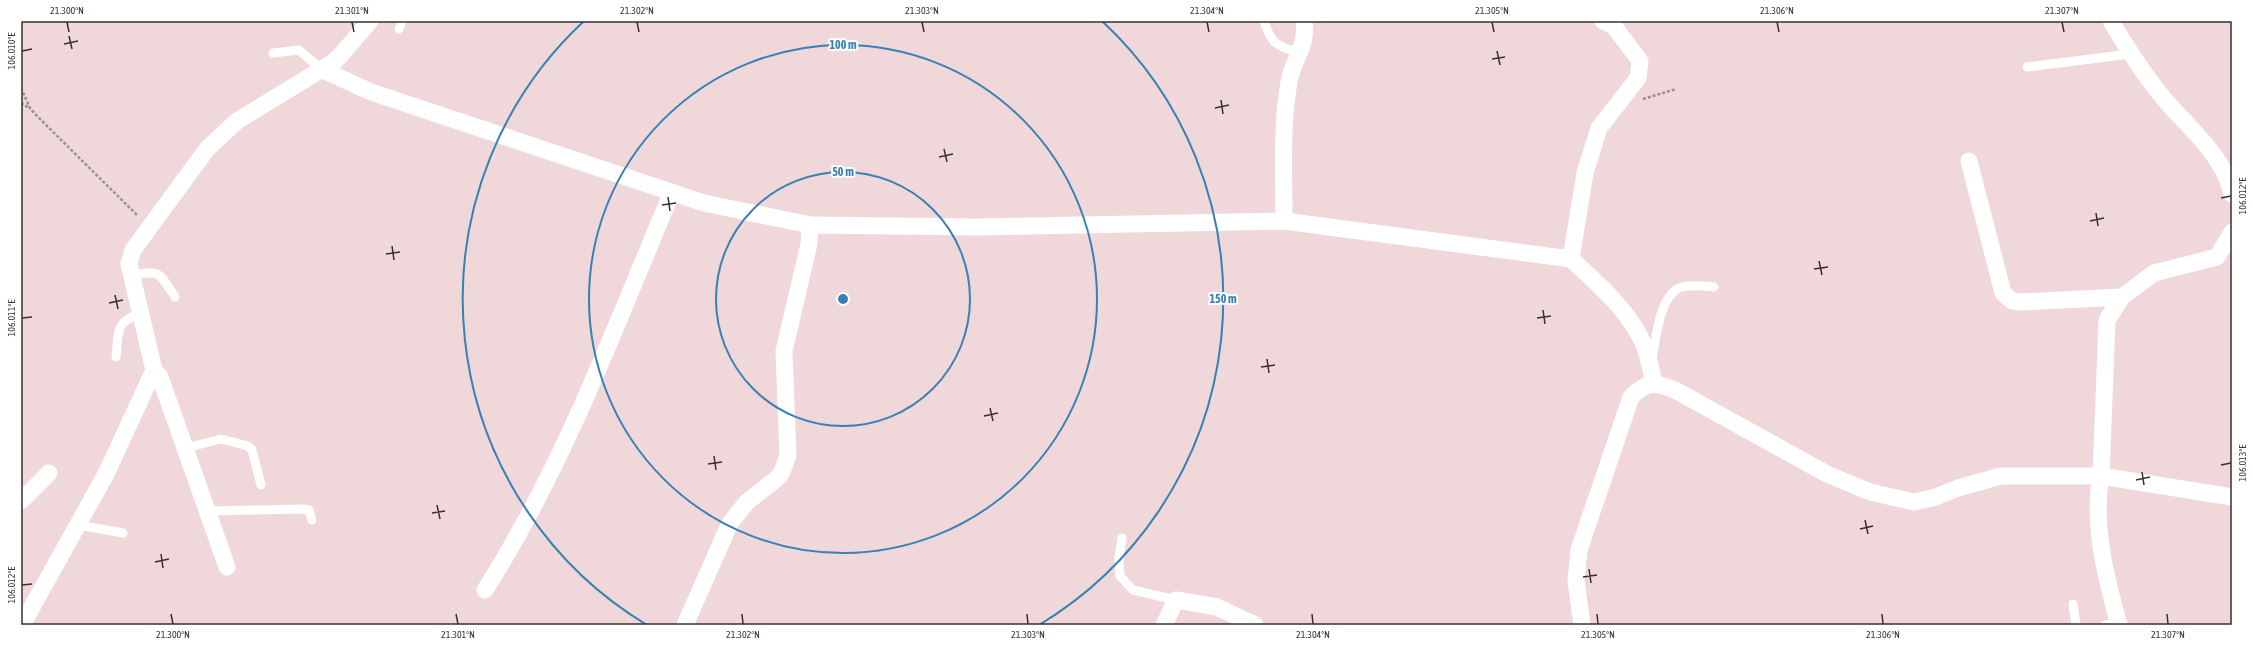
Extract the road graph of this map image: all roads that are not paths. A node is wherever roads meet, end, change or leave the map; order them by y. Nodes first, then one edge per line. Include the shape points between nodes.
1 (370, 21) edge
2 (1264, 21) edge
3 (1304, 21) edge
4 (1603, 21) edge
5 (2111, 21) edge
6 (273, 53) dead end
7 (1299, 53) junction
8 (2130, 54) junction
9 (2028, 67) dead end
10 (321, 69) junction
11 (1969, 162) dead end
12 (672, 192) junction
13 (2232, 194) edge
14 (1284, 221) junction
15 (810, 225) junction
16 (2232, 232) edge
17 (1571, 259) junction
18 (131, 275) junction
19 (1714, 287) dead end
20 (175, 297) dead end
21 (2122, 297) junction
22 (140, 313) junction
23 (116, 357) dead end
24 (1650, 366) junction
25 (154, 370) junction
26 (1654, 383) junction
27 (186, 448) junction
28 (49, 473) dead end
29 (2101, 476) junction
30 (261, 485) dead end
31 (2232, 497) edge
32 (21, 501) edge
33 (208, 511) junction
34 (312, 520) dead end
35 (78, 525) junction
36 (123, 533) dead end
37 (1122, 538) dead end
38 (227, 567) dead end
39 (485, 590) dead end
40 (1176, 600) junction
41 (2073, 604) dead end
42 (2114, 624) edge
43 (22, 625) edge
44 (685, 625) edge
45 (1164, 625) edge
46 (1255, 625) edge
47 (1582, 625) edge
48 (2076, 625) edge

1 - 10 street via 340,56
2 - 7 lane via 1273,42
3 - 7 street via 1304,45
4 - 17 street via 1613,25 1640,61 1638,78 1599,128 1585,173
5 - 8 street
6 - 10 lane via 299,50
7 - 14 street via 1289,82 1284,125
8 - 9 lane
8 - 13 street via 2211,151 2228,178
10 - 12 street via 371,92
10 - 18 street via 237,121 207,149 134,250 129,264
11 - 21 street via 2003,293 2012,300 2021,302
12 - 15 street via 704,203
12 - 39 street via 594,379 551,474 506,558
14 - 15 street via 976,227
14 - 17 street
15 - 44 street via 809,244 784,351 788,456 781,474 747,502 730,523
16 - 21 street via 2217,257 2154,273
17 - 24 street via 1631,321 1644,345
18 - 20 lane via 153,271 158,273
18 - 22 street
19 - 24 lane via 1681,288 1671,294 1661,314
21 - 29 street via 2107,320
22 - 23 lane via 125,319 119,327
22 - 25 street
24 - 26 street
25 - 27 street via 160,377
25 - 35 street via 106,474
26 - 29 street via 1675,390 1827,474 1870,492 1914,502 2000,476
26 - 47 street via 1641,386 1631,396 1579,550 1576,581
27 - 30 lane via 221,439 248,446 252,450
27 - 33 street
28 - 32 street
29 - 31 street
29 - 42 street via 2097,494 2100,542
33 - 34 lane via 304,509 309,510
33 - 38 street
35 - 36 lane
35 - 43 street
37 - 40 lane via 1120,576 1133,590
40 - 45 street
40 - 46 street via 1217,607
41 - 48 lane

